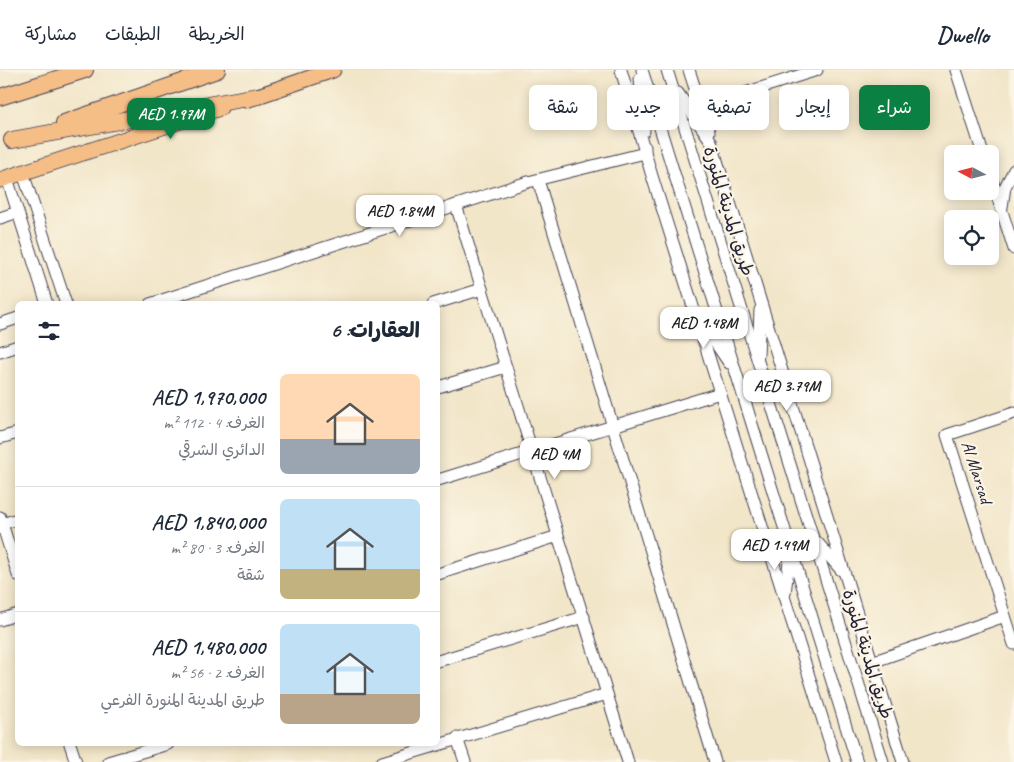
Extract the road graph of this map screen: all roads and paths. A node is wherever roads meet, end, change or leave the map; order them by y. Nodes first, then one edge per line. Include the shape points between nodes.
1 (61, 70) edge
2 (85, 70) edge
3 (217, 70) edge
4 (333, 70) edge
5 (621, 70) edge
6 (641, 70) edge
7 (668, 70) edge
8 (689, 70) edge
9 (817, 70) edge
10 (956, 70) edge
11 (672, 84) junction
12 (694, 85) edge
13 (769, 85) edge
14 (5, 95) edge
15 (258, 96) junction
16 (708, 130) edge
17 (711, 141) junction
18 (6, 142) edge
19 (981, 145) edge
20 (645, 153) junction
21 (1014, 170) edge
22 (22, 173) junction
23 (4, 179) edge
24 (538, 180) junction
25 (998, 200) edge
26 (456, 205) junction
27 (1001, 209) junction
28 (18, 212) junction
29 (0, 218) edge
30 (1010, 224) edge
31 (1014, 249) edge
32 (482, 289) junction
33 (46, 301) edge
34 (65, 301) edge
35 (159, 301) edge
36 (760, 301) junction
37 (440, 302) edge
38 (693, 308) junction
39 (15, 319) edge
40 (0, 324) edge
41 (15, 347) edge
42 (0, 352) edge
43 (758, 366) junction
44 (506, 367) junction
45 (737, 374) junction
46 (440, 386) edge
47 (720, 393) junction
48 (1014, 412) edge
49 (611, 426) junction
50 (15, 434) edge
51 (0, 438) edge
52 (532, 451) junction
53 (440, 479) edge
54 (15, 519) edge
55 (1, 521) edge
56 (558, 536) junction
57 (814, 538) junction
58 (791, 550) junction
59 (15, 565) edge
60 (440, 573) edge
61 (845, 575) junction
62 (784, 597) junction
63 (15, 615) edge
64 (1005, 616) junction
65 (584, 617) junction
66 (0, 620) edge
67 (1014, 644) edge
68 (440, 660) edge
69 (872, 662) junction
70 (608, 694) junction
71 (457, 738) junction
72 (440, 743) edge
73 (71, 746) edge
74 (161, 746) edge
75 (432, 746) edge
76 (856, 761) edge
77 (76, 762) edge
78 (108, 762) edge
79 (382, 762) edge
80 (465, 762) edge
81 (628, 762) edge
82 (715, 762) edge
83 (836, 762) edge
84 (883, 762) edge
85 (903, 762) edge

1 - 14 highway
2 - 14 highway
3 - 18 highway
4 - 15 main road
5 - 20 street
6 - 20 street
6 - 45 street
7 - 11 street, طريق المدينة المنورة
8 - 12 street
9 - 13 street
10 - 19 street
11 - 17 street
11 - 43 street, طريق المدينة المنورة
15 - 18 highway
15 - 22 main road
16 - 17 street
17 - 36 street
20 - 24 street
20 - 38 street
21 - 27 street via 1005,188
22 - 23 main road
22 - 34 street
23 - 28 street
24 - 26 street
24 - 49 street
25 - 27 street
26 - 32 street
26 - 35 street
27 - 30 street
28 - 29 street
28 - 33 street
30 - 31 street
32 - 37 street
32 - 44 street
36 - 43 street
36 - 61 street
38 - 45 street
38 - 47 street
39 - 40 street
41 - 42 street
43 - 57 street, طريق المدينة المنورة
44 - 46 street
44 - 52 street
45 - 58 street
47 - 49 street
47 - 62 street
48 - 64 street, Al Marsad via 947,435
49 - 52 street
49 - 82 street
50 - 51 street
52 - 53 street
52 - 56 street
54 - 55 street
55 - 59 street
56 - 60 street
56 - 65 street
57 - 61 street
57 - 84 street, طريق المدينة المنورة
58 - 62 street
58 - 76 street
61 - 69 street
62 - 83 street
63 - 66 street
64 - 67 street, Al Marsad
64 - 69 street
65 - 68 street
65 - 70 street
69 - 85 street
70 - 71 street
70 - 81 street
71 - 72 street
71 - 80 street
73 - 77 street
74 - 78 street
75 - 79 street

